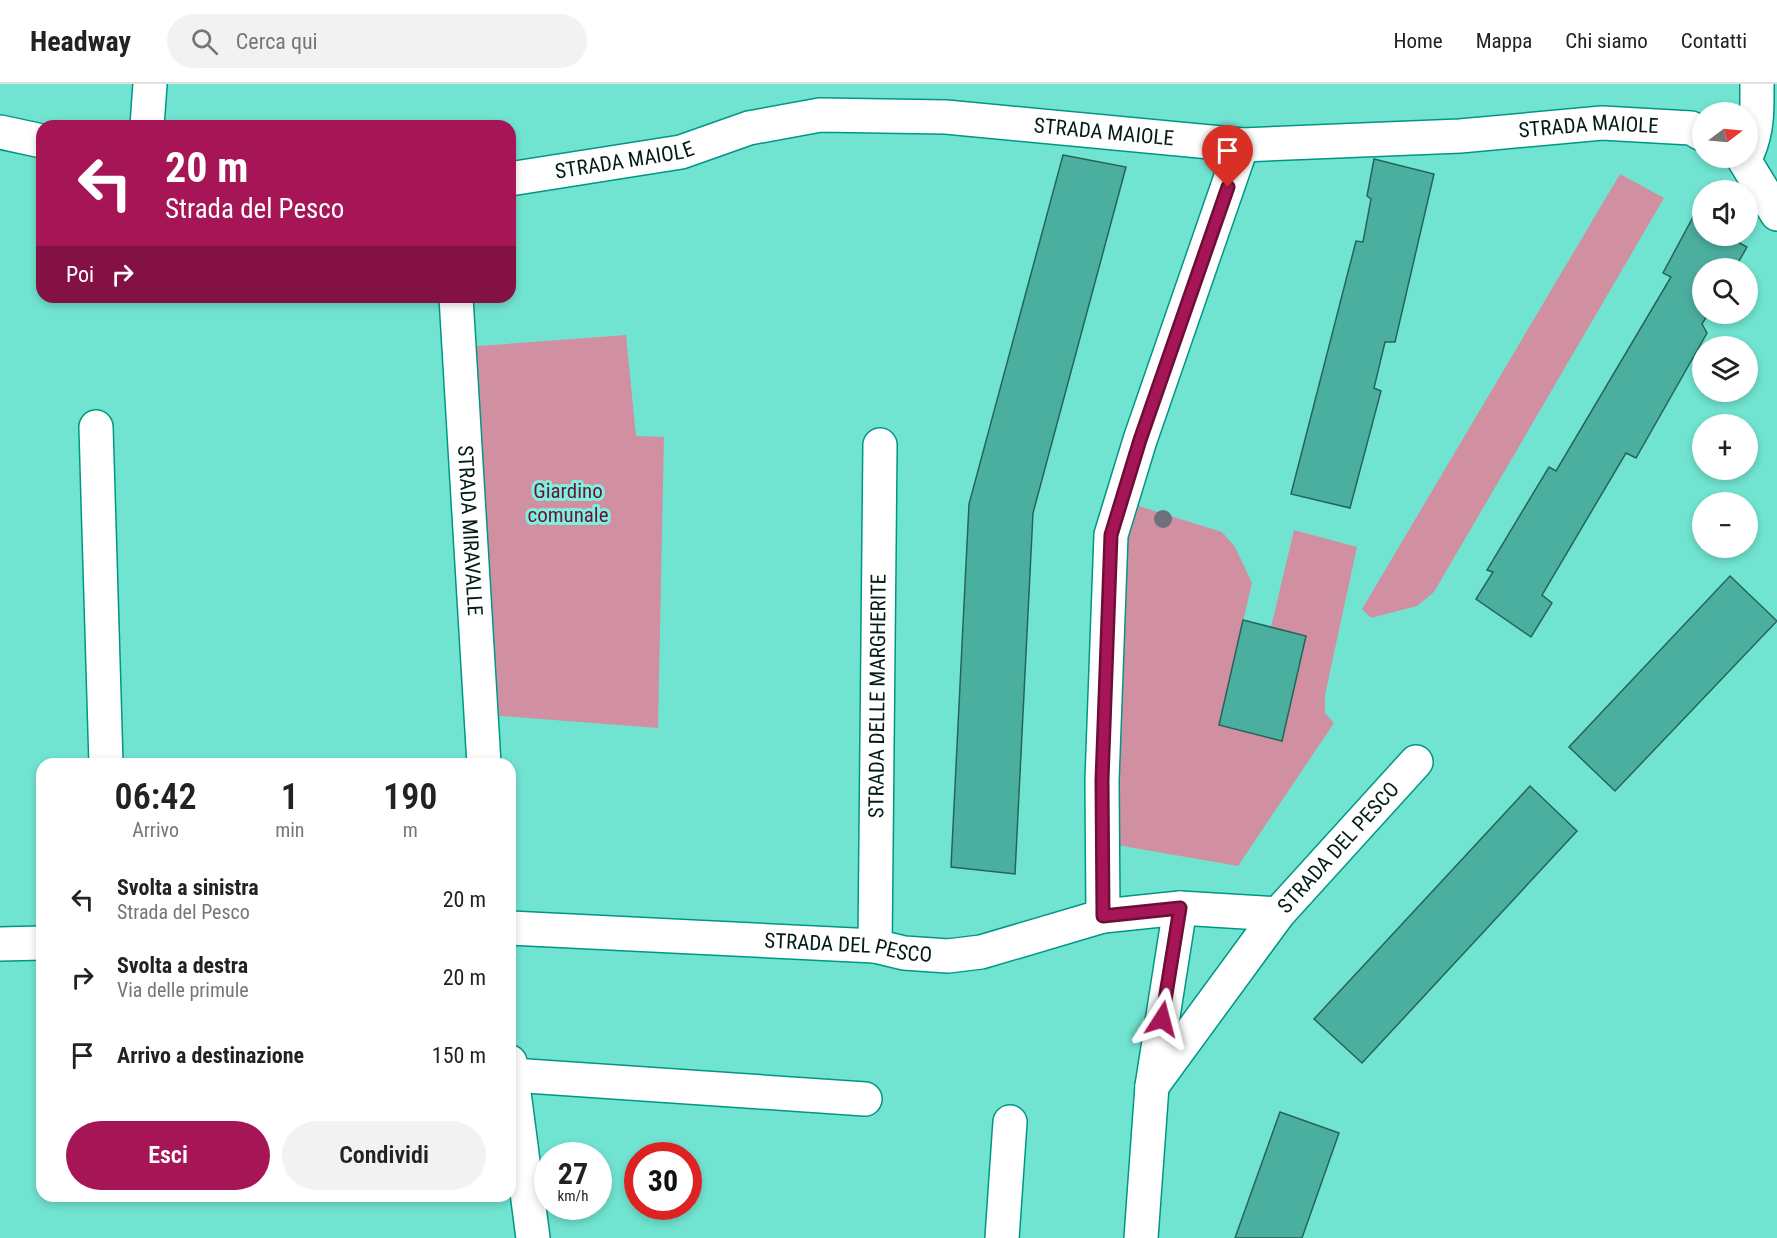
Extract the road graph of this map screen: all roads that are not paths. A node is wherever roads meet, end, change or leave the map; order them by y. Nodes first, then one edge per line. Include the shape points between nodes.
1 (150, 84) edge
2 (1757, 84) edge
3 (1757, 102) edge
4 (147, 120) edge
5 (1692, 129) edge
6 (0, 132) edge
7 (36, 140) edge
8 (1242, 145) junction
9 (1750, 168) edge
10 (516, 178) edge
11 (1777, 214) edge
12 (456, 303) edge
13 (96, 427) dead end
14 (880, 445) dead end
15 (106, 758) edge
16 (484, 758) edge
17 (1416, 762) dead end
18 (1180, 908) junction
19 (1278, 914) junction
20 (1103, 916) junction
21 (516, 928) edge
22 (36, 943) edge
23 (0, 944) edge
24 (875, 946) junction
25 (516, 1069) edge
26 (1152, 1086) junction
27 (865, 1099) dead end
28 (516, 1107) edge
29 (1011, 1122) dead end
30 (533, 1238) edge
31 (1002, 1238) edge
32 (1141, 1238) edge

1 - 4 street
2 - 3 street
5 - 8 street, STRADA MAIOLE via 1602,123 1460,136
6 - 7 street
8 - 10 street, STRADA MAIOLE via 946,117 820,115 749,128 681,152
8 - 20 street via 1111,535 1102,780
9 - 11 street
12 - 16 street, STRADA MIRAVALLE
13 - 15 street
14 - 24 street, STRADA DELLE MARGHERITE
17 - 19 street, STRADA DEL PESCO
18 - 19 street, STRADA DEL PESCO
18 - 20 street, STRADA DEL PESCO
18 - 26 street
19 - 26 street
20 - 24 street, STRADA DEL PESCO via 981,952 948,956
21 - 24 street, STRADA DEL PESCO
22 - 23 street
25 - 27 street
26 - 32 street
28 - 30 street
29 - 31 street

